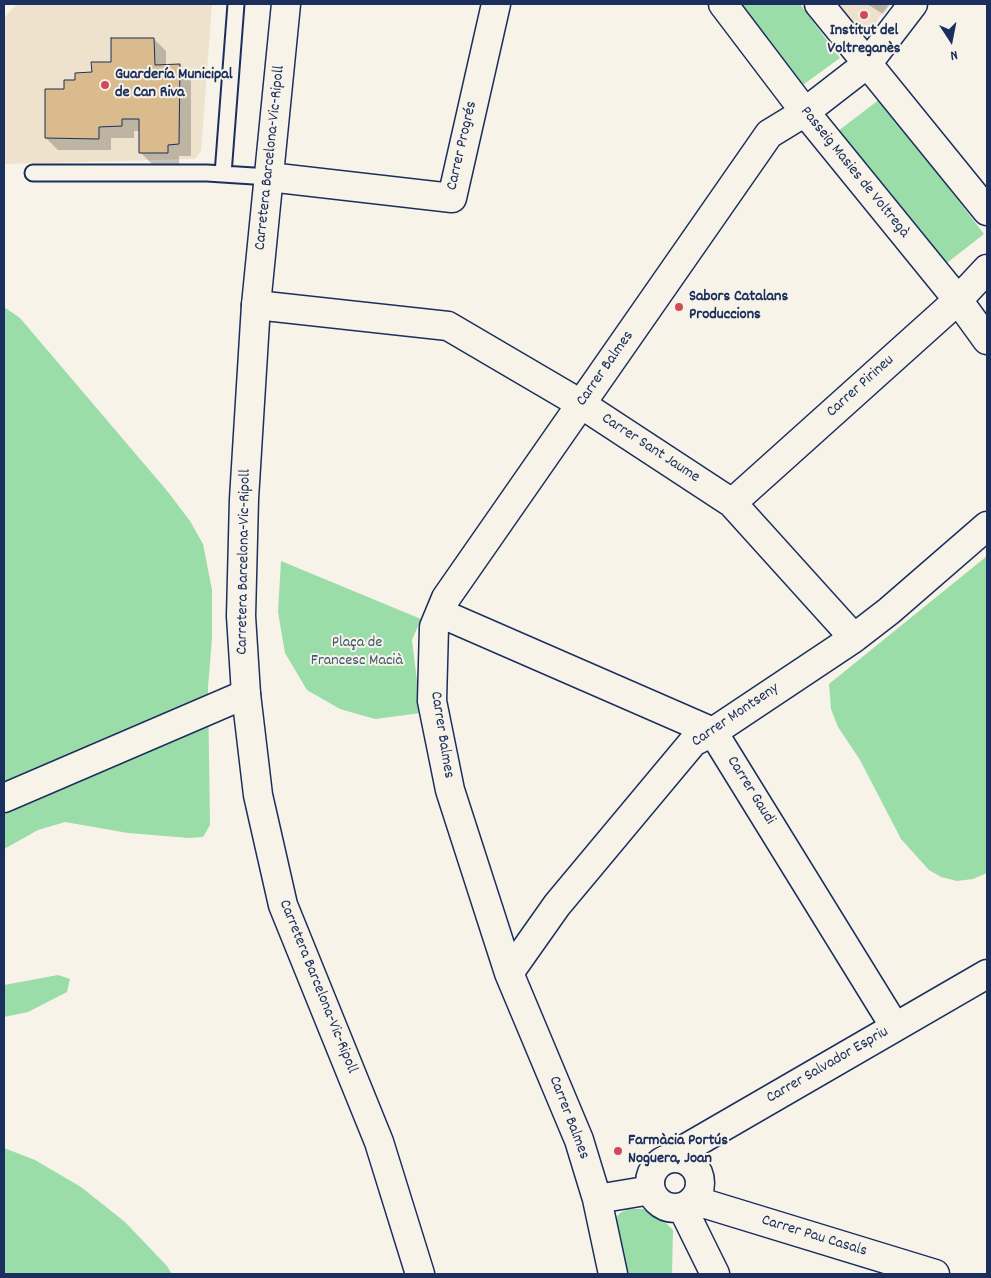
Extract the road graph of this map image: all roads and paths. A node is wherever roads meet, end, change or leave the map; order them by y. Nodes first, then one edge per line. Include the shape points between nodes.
1 (236, 4) edge
2 (286, 4) edge
3 (496, 4) edge
4 (723, 4) edge
5 (819, 4) edge
6 (914, 4) edge
7 (867, 64) junction
8 (805, 112) junction
9 (33, 173) dead end
10 (223, 174) junction
11 (269, 176) junction
12 (987, 211) edge
13 (987, 268) edge
14 (958, 300) junction
15 (256, 305) junction
16 (987, 340) edge
17 (581, 404) junction
18 (732, 503) junction
19 (987, 526) edge
20 (440, 613) junction
21 (854, 638) junction
22 (246, 694) junction
23 (713, 732) junction
24 (4, 798) edge
25 (509, 973) junction
26 (980, 985) edge
27 (896, 1026) junction
28 (669, 1158) junction
29 (651, 1190) junction
30 (597, 1198) junction
31 (687, 1203) junction
32 (420, 1274) edge
33 (613, 1274) edge
34 (716, 1274) edge
35 (935, 1274) edge

1 - 10 lane
2 - 11 street, Carretera Barcelona-Vic-Ripoll
3 - 11 street, Carrer Progrés via 452,198
4 - 8 street, Passeig Masies de Voltregà
5 - 7 street
6 - 7 street, Carrer Balmes
7 - 8 street, Carrer Balmes
7 - 12 street
8 - 14 street, Passeig Masies de Voltregà
8 - 17 street, Carrer Balmes via 769,134
9 - 10 lane
10 - 11 lane
11 - 15 street, Carretera Barcelona-Vic-Ripoll
13 - 14 street, Carrer Pirineu
14 - 16 street, Passeig Masies de Voltregà
14 - 18 street, Carrer Pirineu
15 - 17 street, Carrer Sant Jaume via 448,326
15 - 22 street, Carretera Barcelona-Vic-Ripoll via 244,499 241,616
17 - 18 street, Carrer Sant Jaume
17 - 20 street, Carrer Balmes via 446,598
18 - 21 street, Carrer Sant Jaume
19 - 21 street, Carrer Montseny via 890,611
20 - 23 street
20 - 25 street, Carrer Balmes via 434,627 432,701 450,790
21 - 23 street, Carrer Montseny
22 - 24 street
22 - 32 street, Carretera Barcelona-Vic-Ripoll via 258,796 283,905 379,1142
23 - 25 street, Carrer Montseny via 687,749 557,905
23 - 27 street, Carrer Gaudi
25 - 30 street, Carrer Balmes via 579,1140
26 - 27 street, Carrer Salvador Espriu
27 - 28 street, Carrer Salvador Espriu
28 - 29 street via 658,1164 651,1177
28 - 31 street via 688,1162 699,1175 699,1189
29 - 30 street
29 - 31 street via 657,1201 669,1207
30 - 33 street, Carrer Balmes
31 - 34 street
31 - 35 street, Carrer Pau Casals

